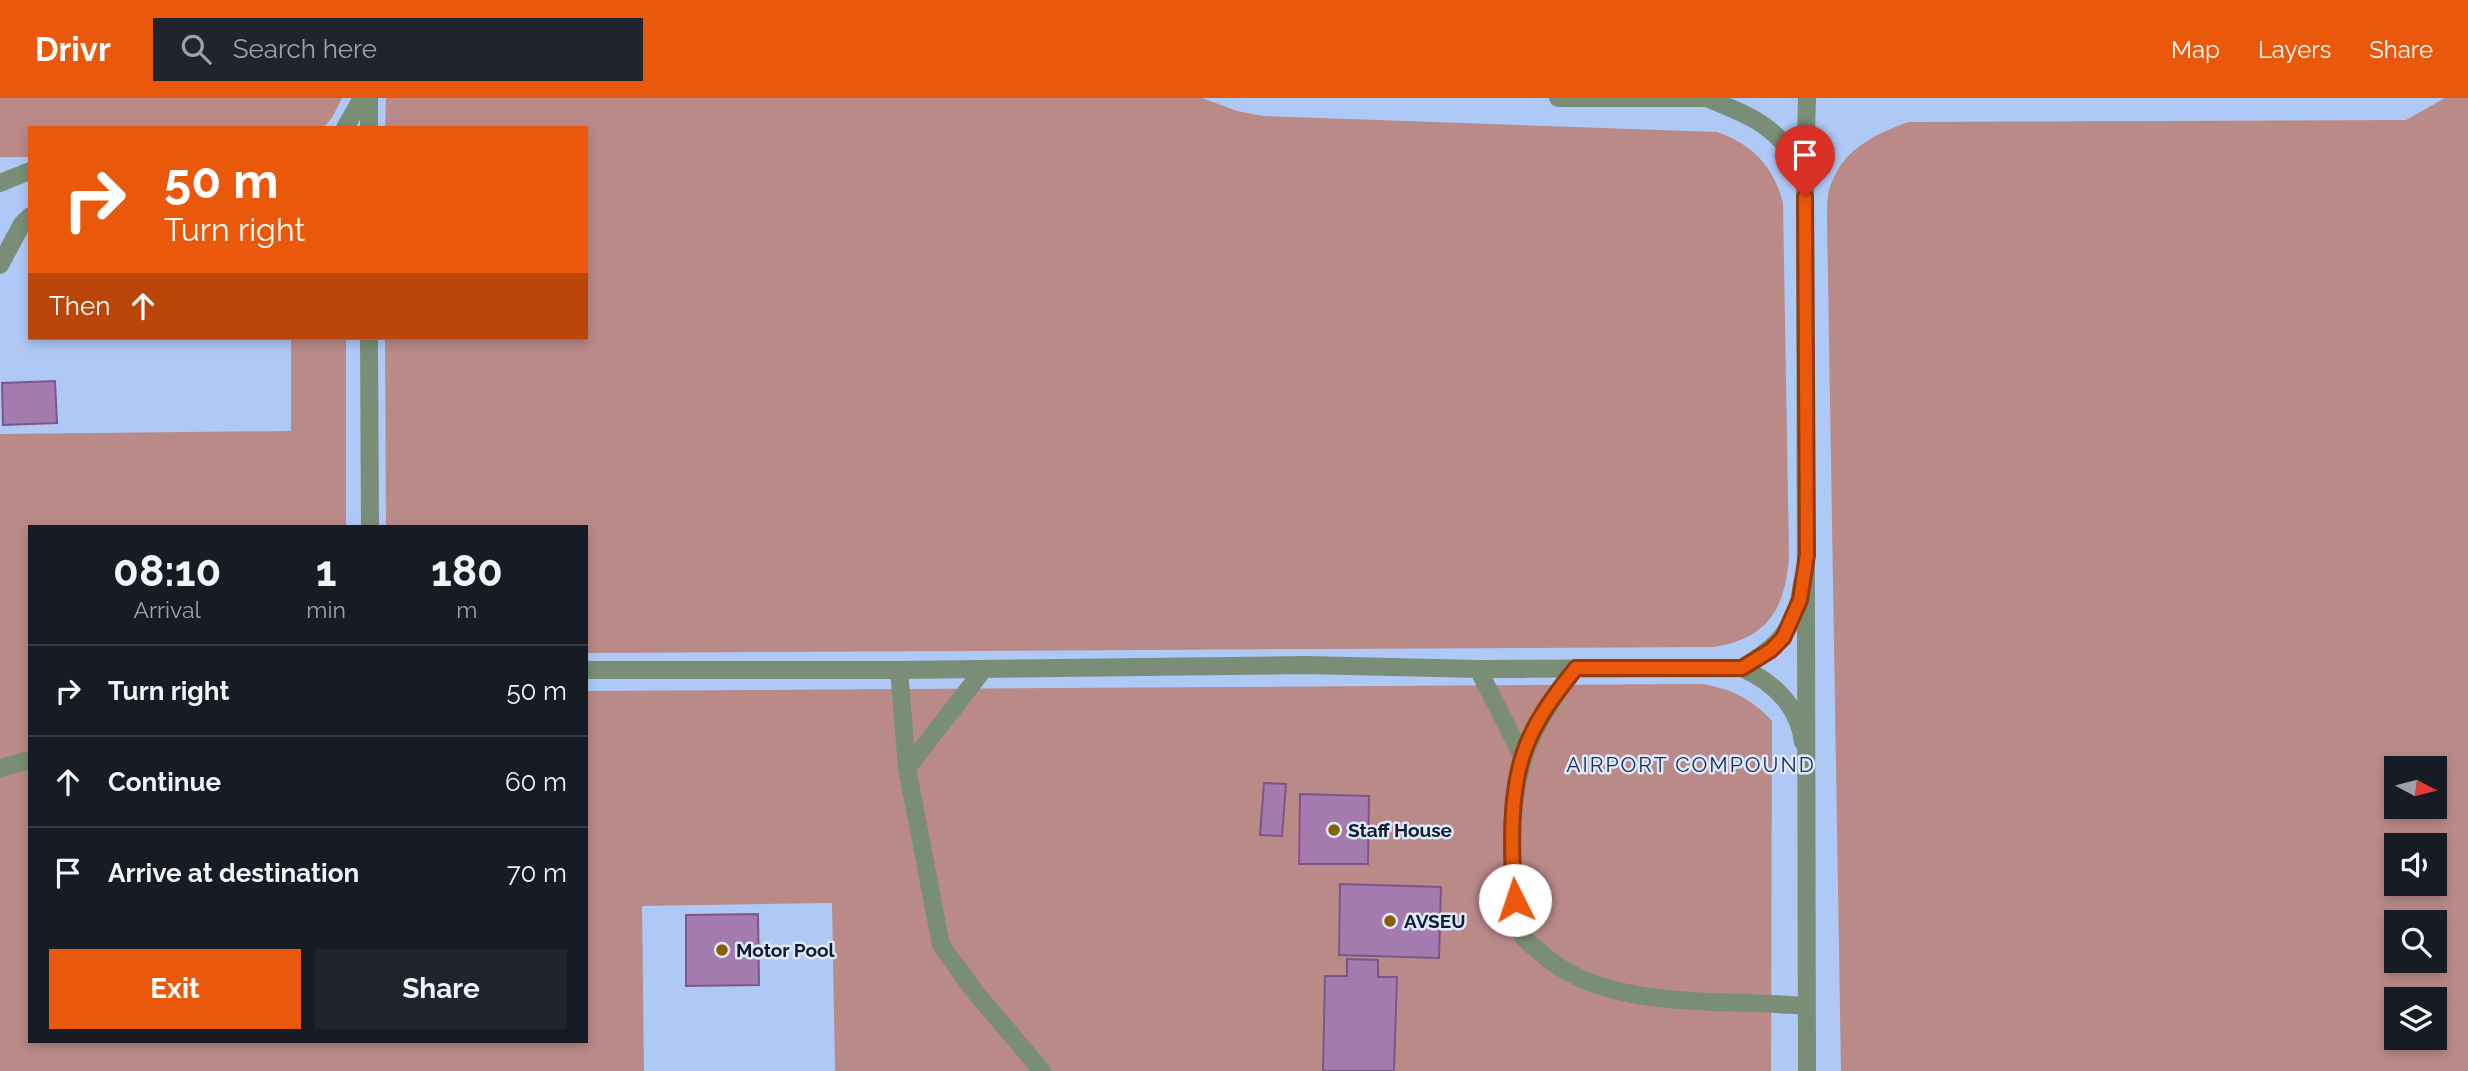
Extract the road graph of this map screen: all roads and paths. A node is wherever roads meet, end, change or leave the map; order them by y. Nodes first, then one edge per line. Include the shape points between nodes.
1 (362, 98) edge
2 (369, 98) edge
3 (1558, 98) edge
4 (1710, 98) edge
5 (1807, 98) edge
6 (346, 126) edge
7 (369, 126) edge
8 (1805, 169) junction
9 (28, 172) edge
10 (0, 183) edge
11 (28, 218) edge
12 (0, 265) edge
13 (369, 340) edge
14 (370, 525) edge
15 (1807, 555) junction
16 (1576, 668) junction
17 (1742, 668) junction
18 (984, 669) junction
19 (1478, 669) junction
20 (588, 670) edge
21 (899, 670) junction
22 (1522, 756) junction
23 (28, 761) edge
24 (0, 768) edge
25 (907, 768) junction
26 (1807, 780) junction
27 (1806, 1006) junction
28 (1042, 1071) edge
29 (1807, 1071) edge

1 - 6 street
2 - 7 street
3 - 4 street
4 - 8 street via 1772,130
5 - 8 street
8 - 15 street
9 - 10 street
11 - 12 street
13 - 14 street
15 - 17 street via 1800,600 1783,638
15 - 26 street
16 - 17 street
16 - 19 street
16 - 22 street via 1553,696
17 - 26 street via 1761,676 1791,709 1801,729
18 - 19 street via 1293,665
18 - 21 street
18 - 25 street
19 - 22 street
20 - 21 street
21 - 25 street
22 - 27 street via 1512,840 1517,916 1524,938 1550,961 1568,974 1614,990 1686,1000
23 - 24 street
25 - 28 street via 941,945
26 - 27 street
27 - 29 street

